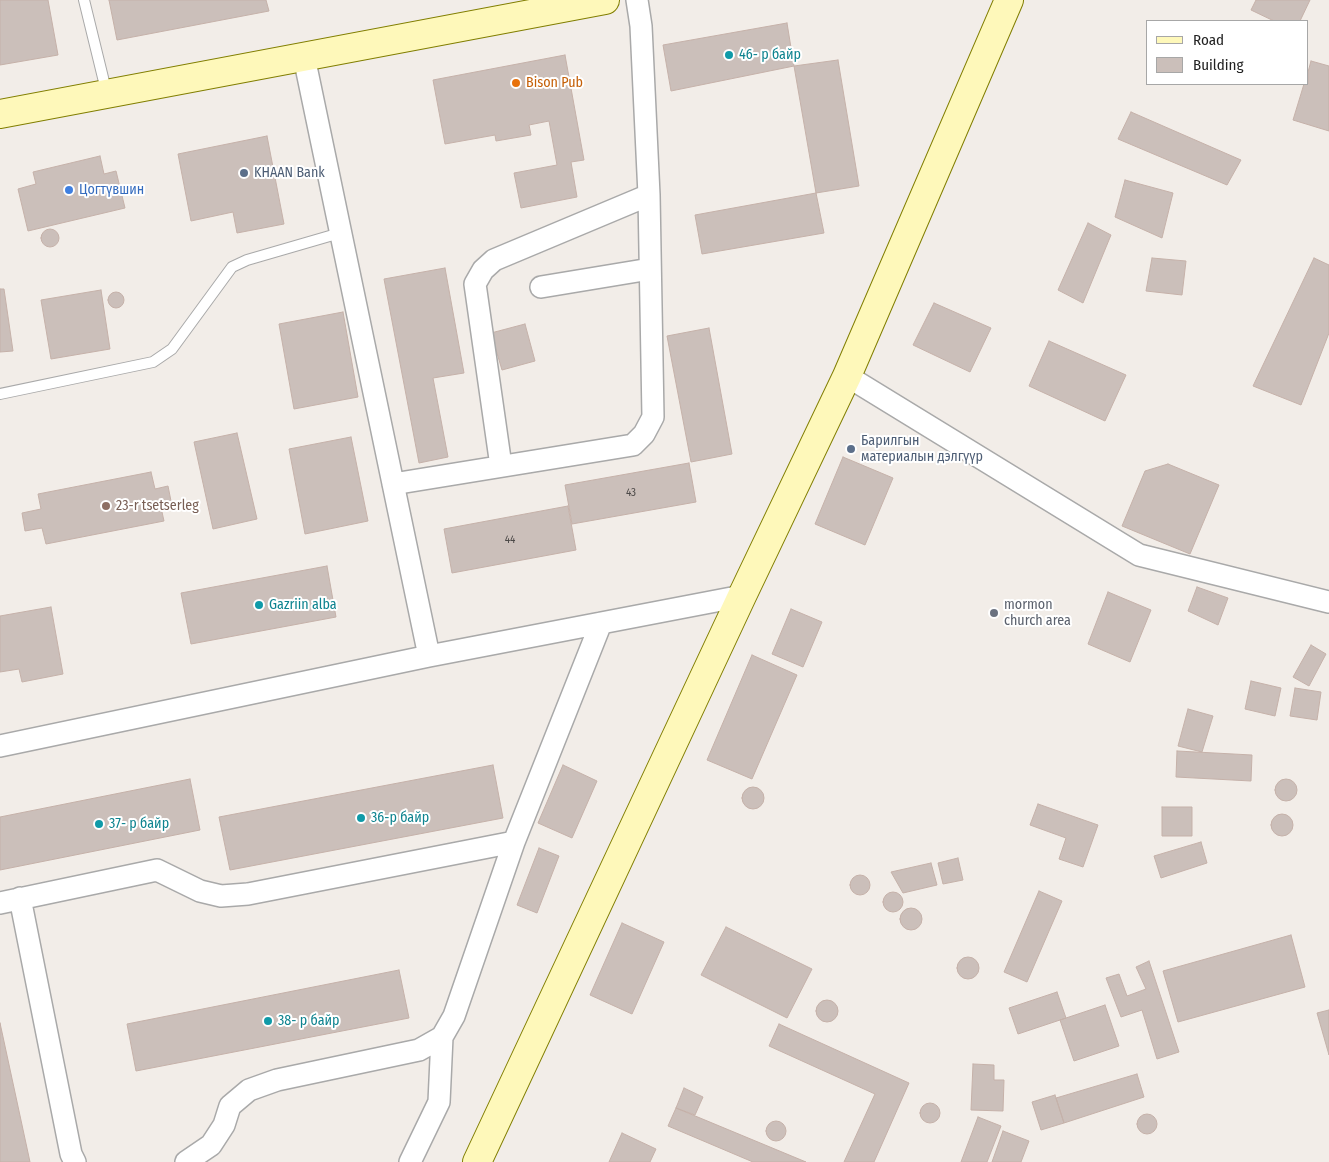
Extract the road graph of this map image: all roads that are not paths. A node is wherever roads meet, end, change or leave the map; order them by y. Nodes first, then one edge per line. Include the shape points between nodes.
1 (84, 0) edge
2 (605, 0) edge
3 (637, 0) edge
4 (1009, 0) edge
5 (304, 57) junction
6 (108, 95) junction
7 (0, 114) edge
8 (649, 195) junction
9 (340, 233) junction
10 (650, 269) junction
11 (541, 288) dead end
12 (848, 376) junction
13 (0, 394) edge
14 (501, 466) junction
15 (393, 484) junction
16 (742, 596) junction
17 (1329, 602) edge
18 (601, 622) junction
19 (429, 656) junction
20 (0, 746) edge
21 (514, 842) junction
22 (10, 900) edge
23 (442, 1037) junction
24 (75, 1162) edge
25 (186, 1162) edge
26 (410, 1162) edge
27 (477, 1162) edge

1 - 6 lane
2 - 5 street
3 - 8 street
4 - 12 street
5 - 6 street
5 - 9 street
6 - 7 street
8 - 10 street
8 - 14 street via 494,260 475,284
9 - 13 lane via 247,260 232,268 172,349 152,362
9 - 15 street
10 - 11 street
10 - 14 street via 653,417 644,434 633,445
12 - 16 street
12 - 17 street via 1139,555
14 - 15 street
15 - 19 street
16 - 18 street
16 - 27 street
18 - 19 street
18 - 21 street
19 - 20 street
21 - 22 street via 248,894 221,896 200,891 156,870
21 - 23 street via 454,1016
22 - 24 street
23 - 25 street via 419,1050 278,1080 248,1090 230,1106 224,1125 211,1145
23 - 26 street via 439,1102

